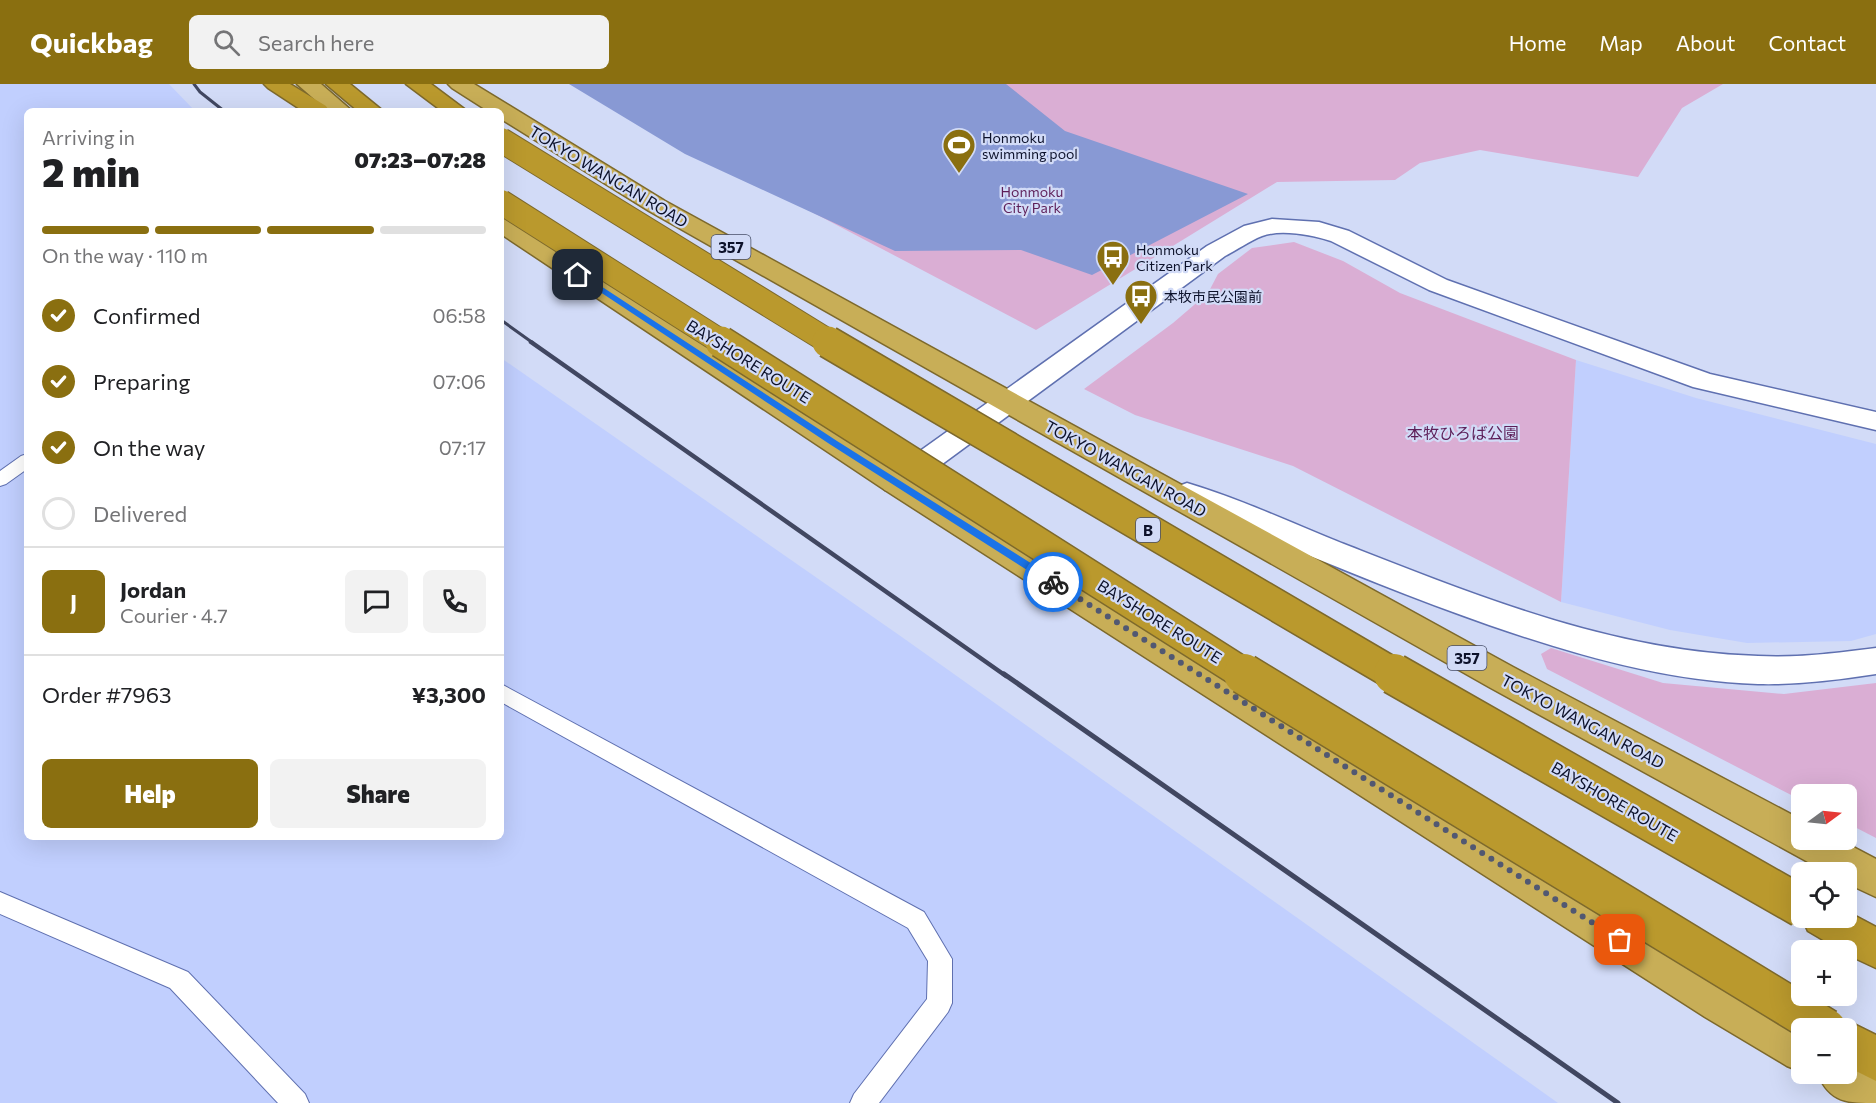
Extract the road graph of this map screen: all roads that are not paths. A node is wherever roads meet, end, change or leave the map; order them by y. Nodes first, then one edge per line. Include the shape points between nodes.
1 (308, 84) edge
2 (337, 84) edge
3 (417, 84) edge
4 (459, 84) edge
5 (281, 89) edge
6 (313, 108) edge
7 (338, 108) edge
8 (368, 108) edge
9 (452, 108) edge
10 (498, 108) edge
11 (504, 112) edge
12 (504, 142) edge
13 (504, 204) edge
14 (504, 225) edge
15 (1007, 402) junction
16 (1876, 422) edge
17 (24, 462) edge
18 (1135, 473) junction
19 (0, 480) edge
20 (896, 483) junction
21 (1876, 661) edge
22 (504, 694) edge
23 (1791, 833) edge
24 (1823, 850) edge
25 (1876, 879) edge
26 (1791, 901) edge
27 (0, 903) edge
28 (1839, 928) edge
29 (1876, 949) edge
30 (1720, 1003) junction
31 (1807, 1018) edge
32 (1791, 1045) edge
33 (1857, 1048) edge
34 (1791, 1049) edge
35 (1876, 1059) edge
36 (1844, 1084) edge
37 (1857, 1084) edge
38 (1876, 1095) edge
39 (296, 1103) edge
40 (863, 1103) edge
41 (1873, 1103) edge

1 - 7 highway
2 - 8 highway
3 - 9 highway
4 - 10 highway, TOKYO WANGAN ROAD / 357
5 - 6 highway
11 - 15 highway, TOKYO WANGAN ROAD / 357 via 657,206
12 - 26 highway, BAYSHORE ROUTE / B, bridge via 828,341 1365,658
13 - 31 highway, BAYSHORE ROUTE, bridge via 1316,720
14 - 20 highway
15 - 16 street via 1216,250 1272,226 1319,229 1340,236 1438,285 1703,381
15 - 18 highway, TOKYO WANGAN ROAD / 357
15 - 20 street
17 - 19 lane
18 - 21 street via 1386,573 1577,642 1649,658 1723,668 1790,670
18 - 23 highway, TOKYO WANGAN ROAD / 357
20 - 30 highway
22 - 40 lane via 916,920 940,959 939,1003
24 - 25 highway, TOKYO WANGAN ROAD / 357
27 - 39 lane via 179,980
28 - 29 highway
30 - 32 highway
30 - 34 street
33 - 35 highway
36 - 41 street
37 - 38 highway

